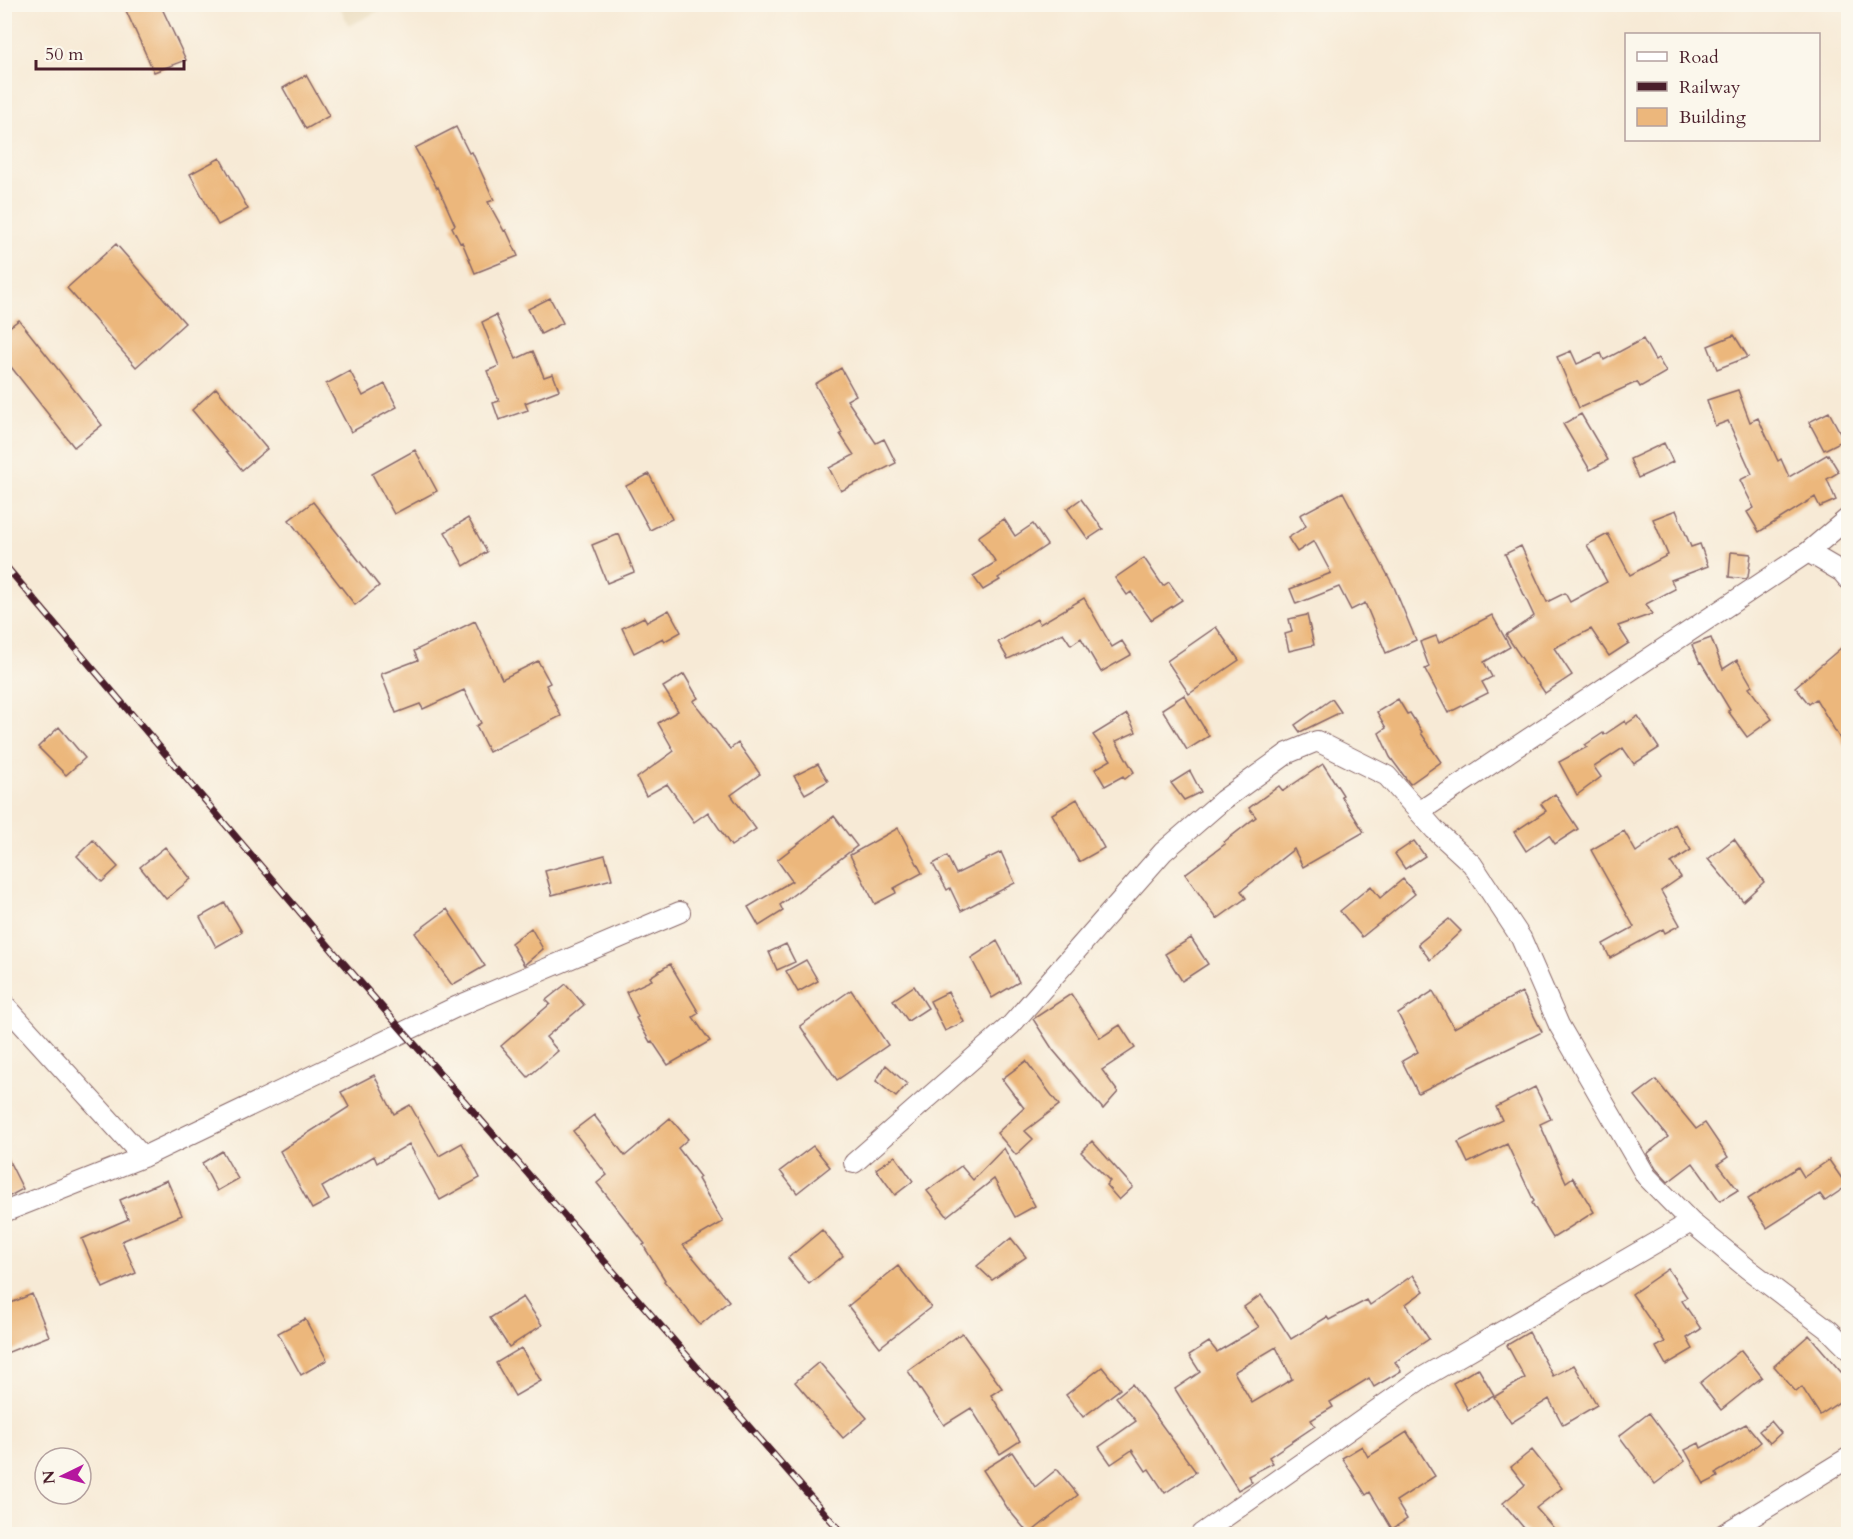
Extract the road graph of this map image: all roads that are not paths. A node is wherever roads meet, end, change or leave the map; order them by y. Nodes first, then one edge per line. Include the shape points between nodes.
1 (1848, 518) edge
2 (1808, 552) junction
3 (1848, 579) edge
4 (1419, 812) junction
5 (680, 912) dead end
6 (4, 1004) edge
7 (143, 1158) junction
8 (855, 1162) dead end
9 (4, 1212) edge
10 (1691, 1222) junction
11 (1848, 1349) edge
12 (1848, 1458) edge
13 (1202, 1534) edge
14 (1724, 1534) edge

1 - 2 street
2 - 3 street
2 - 4 street
4 - 8 street via 1387,776 1317,741 1288,753 1223,800 1163,852 1011,1025
4 - 10 street via 1472,864 1521,938 1559,1025 1646,1176
5 - 7 street via 456,1007
6 - 7 street
7 - 9 street
10 - 11 street
10 - 13 street via 1425,1376
12 - 14 street

